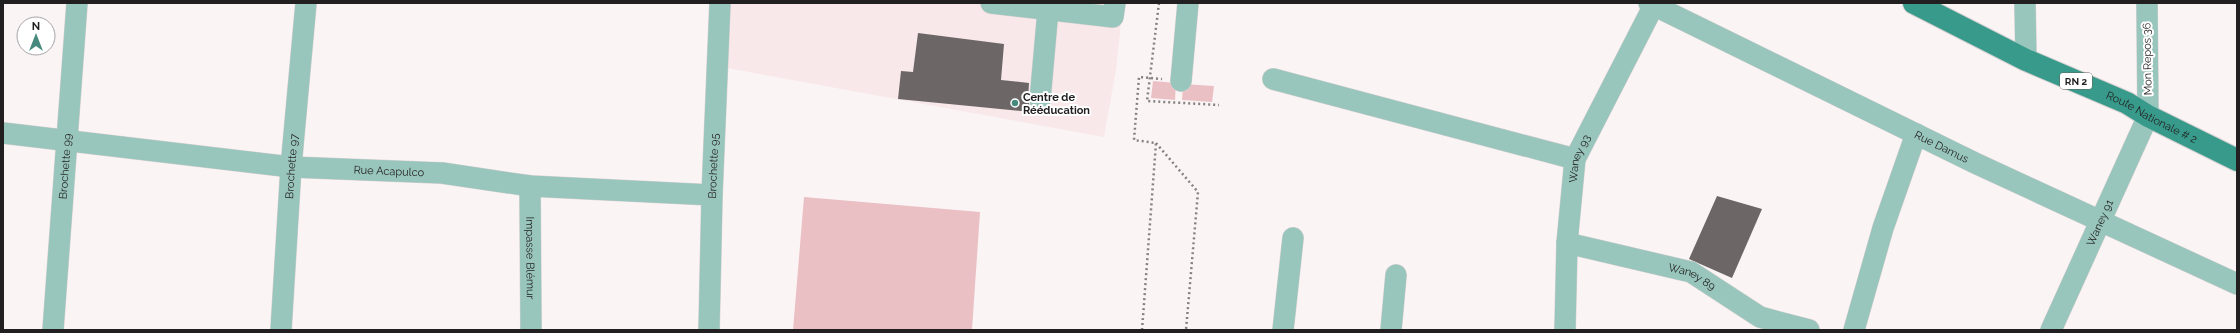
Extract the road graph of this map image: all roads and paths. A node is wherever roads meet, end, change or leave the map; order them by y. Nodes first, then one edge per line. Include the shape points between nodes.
1 (77, 3) edge
2 (306, 3) edge
3 (720, 3) edge
4 (991, 3) edge
5 (1115, 3) edge
6 (1188, 3) edge
7 (1914, 3) edge
8 (2025, 3) edge
9 (2146, 3) edge
10 (1653, 4) edge
11 (1048, 10) junction
12 (2026, 60) junction
13 (1139, 77) dead end
14 (1272, 79) dead end
15 (1181, 81) dead end
16 (1040, 100) dead end
17 (2148, 116) junction
18 (3, 134) edge
19 (1916, 134) junction
20 (67, 140) junction
21 (1156, 143) junction
22 (1575, 159) junction
23 (2237, 160) edge
24 (291, 167) junction
25 (530, 186) junction
26 (712, 195) junction
27 (2100, 222) junction
28 (1293, 238) dead end
29 (1567, 243) junction
30 (1396, 275) dead end
31 (2237, 284) edge
32 (1759, 323) edge
33 (53, 330) edge
34 (281, 330) edge
35 (531, 330) edge
36 (709, 330) edge
37 (1142, 330) edge
38 (1186, 330) edge
39 (1282, 330) edge
40 (1392, 330) edge
41 (1565, 330) edge
42 (1809, 330) edge
43 (1854, 330) edge
44 (2051, 330) edge

1 - 20 street, Brochette 99
2 - 24 street, Brochette 97
3 - 26 street, Brochette 95
4 - 11 street
5 - 11 street via 1113,17
6 - 15 street
7 - 12 main road, Route Nationale # 2 / RN 2
8 - 12 street
9 - 17 street, Mon Repos 36
10 - 19 street, Rue Damus
10 - 22 street, Waney 93
11 - 16 street
12 - 17 main road, Route Nationale # 2 / RN 2 via 2127,103
13 - 21 path via 1134,140
14 - 22 street
17 - 23 main road, Route Nationale # 2 / RN 2
17 - 27 street, Waney 91
18 - 20 street, Rue Acapulco
19 - 27 street, Rue Damus
19 - 43 street via 1883,228
20 - 24 street, Rue Acapulco
20 - 33 street, Brochette 99
21 - 37 path
21 - 38 path via 1198,192
22 - 29 street, Waney 93
24 - 25 street, Rue Acapulco via 442,173
24 - 34 street, Brochette 97
25 - 26 street, Rue Acapulco
25 - 35 street, Impasse Blémur
26 - 36 street, Brochette 95
27 - 31 street, Rue Damus
27 - 44 street, Waney 91
28 - 39 street
29 - 32 street, Waney 89 via 1691,272
29 - 41 street, Waney 93
30 - 40 street
32 - 42 street, Waney 89

